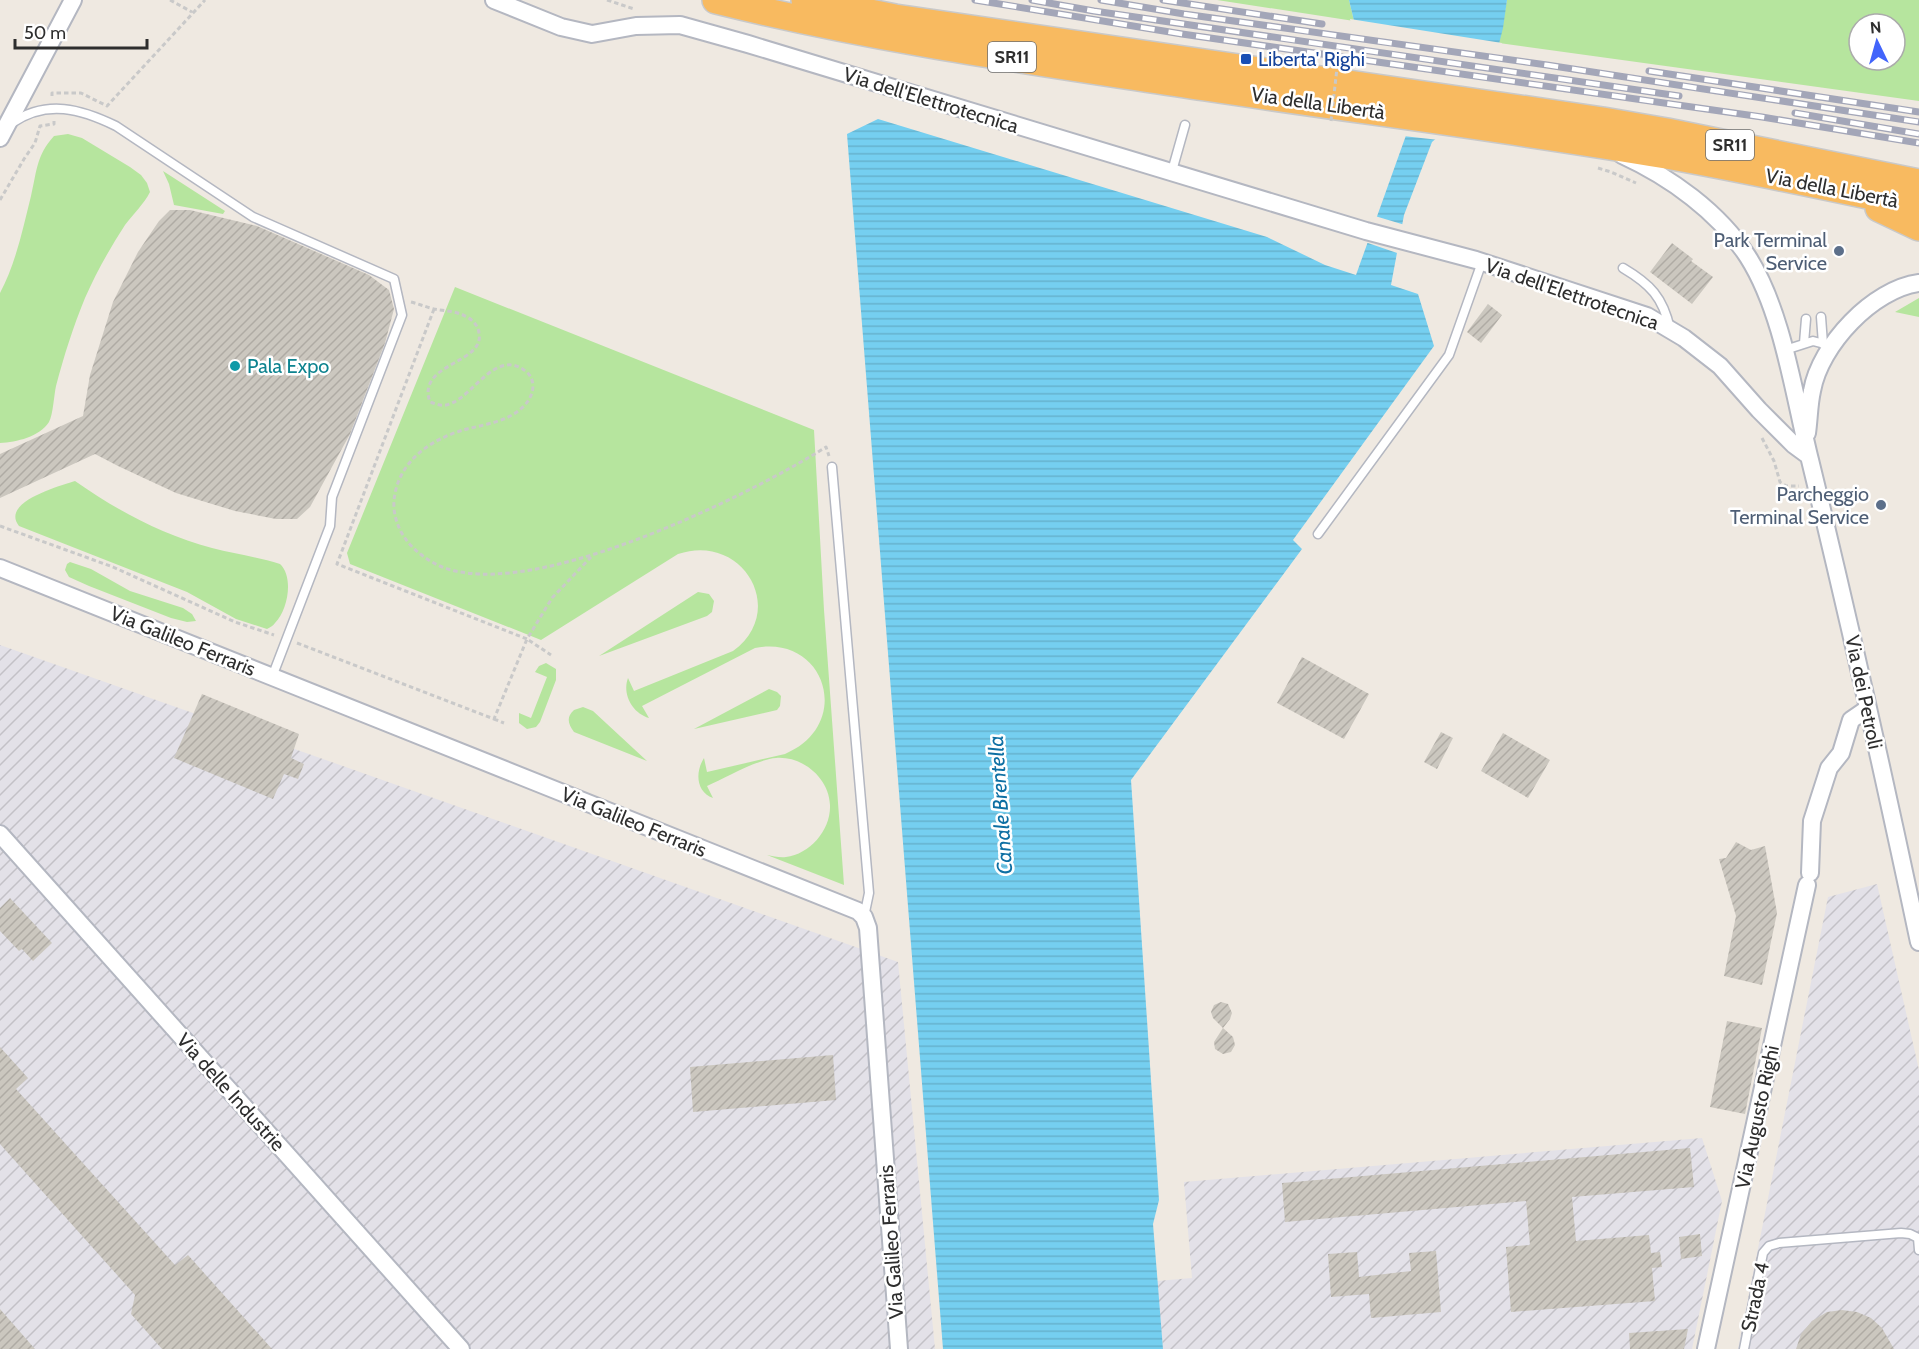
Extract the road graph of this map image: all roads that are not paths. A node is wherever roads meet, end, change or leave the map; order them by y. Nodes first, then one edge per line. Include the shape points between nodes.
1 (73, 0) edge
2 (494, 0) edge
3 (716, 0) edge
4 (805, 0) edge
5 (1310, 91) junction
6 (1540, 124) junction
7 (1185, 125) dead end
8 (3, 133) edge
9 (1579, 141) junction
10 (1919, 164) edge
11 (1172, 171) junction
12 (1919, 183) edge
13 (1840, 189) junction
14 (1919, 206) edge
15 (1919, 226) edge
16 (1482, 262) junction
17 (1623, 268) dead end
18 (1919, 283) edge
19 (1821, 317) dead end
20 (1806, 319) dead end
21 (1671, 329) junction
22 (1804, 343) junction
23 (1828, 345) junction
24 (1785, 350) junction
25 (1788, 370) junction
26 (1817, 373) junction
27 (1807, 449) junction
28 (832, 467) dead end
29 (1318, 534) dead end
30 (0, 568) edge
31 (272, 677) junction
32 (1867, 709) junction
33 (0, 834) edge
34 (1915, 902) edge
35 (864, 917) junction
36 (1919, 942) edge
37 (1918, 1238) edge
38 (1919, 1250) edge
39 (461, 1349) edge
40 (899, 1349) edge
41 (1706, 1349) edge
42 (1744, 1349) edge

1 - 8 street
2 - 11 street, Via dell'Elettrotecnica via 561,27 592,34 636,26 680,25
3 - 5 highway, Via della Libertà / SR11 via 874,35
4 - 5 highway, Via della Libertà / SR11
5 - 6 highway, Via della Libertà / SR11
6 - 9 highway, Via della Libertà / SR11
6 - 10 highway via 1736,133
6 - 12 highway, Via della Libertà / SR11 via 1667,132
7 - 11 lane
8 - 31 lane via 25,114 53,108 92,114 253,217 394,279 402,315 332,497 330,526
9 - 13 highway, Via della Libertà / SR11
9 - 24 street, Via dei Petroli via 1617,152 1655,172 1704,207 1729,231 1765,288
11 - 16 street, Via dell'Elettrotecnica
13 - 14 highway, Via della Libertà / SR11
13 - 15 highway
16 - 21 street, Via dell'Elettrotecnica via 1647,316
16 - 29 lane via 1449,355
17 - 21 lane via 1644,280 1656,293
18 - 23 street, Via dei Petroli via 1889,293 1868,307
19 - 23 lane
20 - 22 lane
21 - 27 street, Via dell'Elettrotecnica via 1720,366 1794,445
22 - 23 lane
22 - 24 lane
23 - 26 street, Via dei Petroli
24 - 25 street, Via dei Petroli
25 - 26 street
25 - 27 street, Via dei Petroli
26 - 27 street, Via dei Petroli
27 - 32 street, Via dei Petroli
28 - 35 lane via 869,893
30 - 31 street, Via Galileo Ferraris
31 - 35 street, Via Galileo Ferraris via 858,911
32 - 34 street, Via dei Petroli
32 - 41 street, Via Augusto Righi via 1851,720 1841,753 1829,768 1812,821 1808,879
33 - 39 street, Via delle Industrie
34 - 36 street, Via dei Petroli
35 - 40 street, Via Galileo Ferraris via 868,928
37 - 38 lane
37 - 42 lane, Strada 4 via 1901,1233 1769,1246 1763,1253

